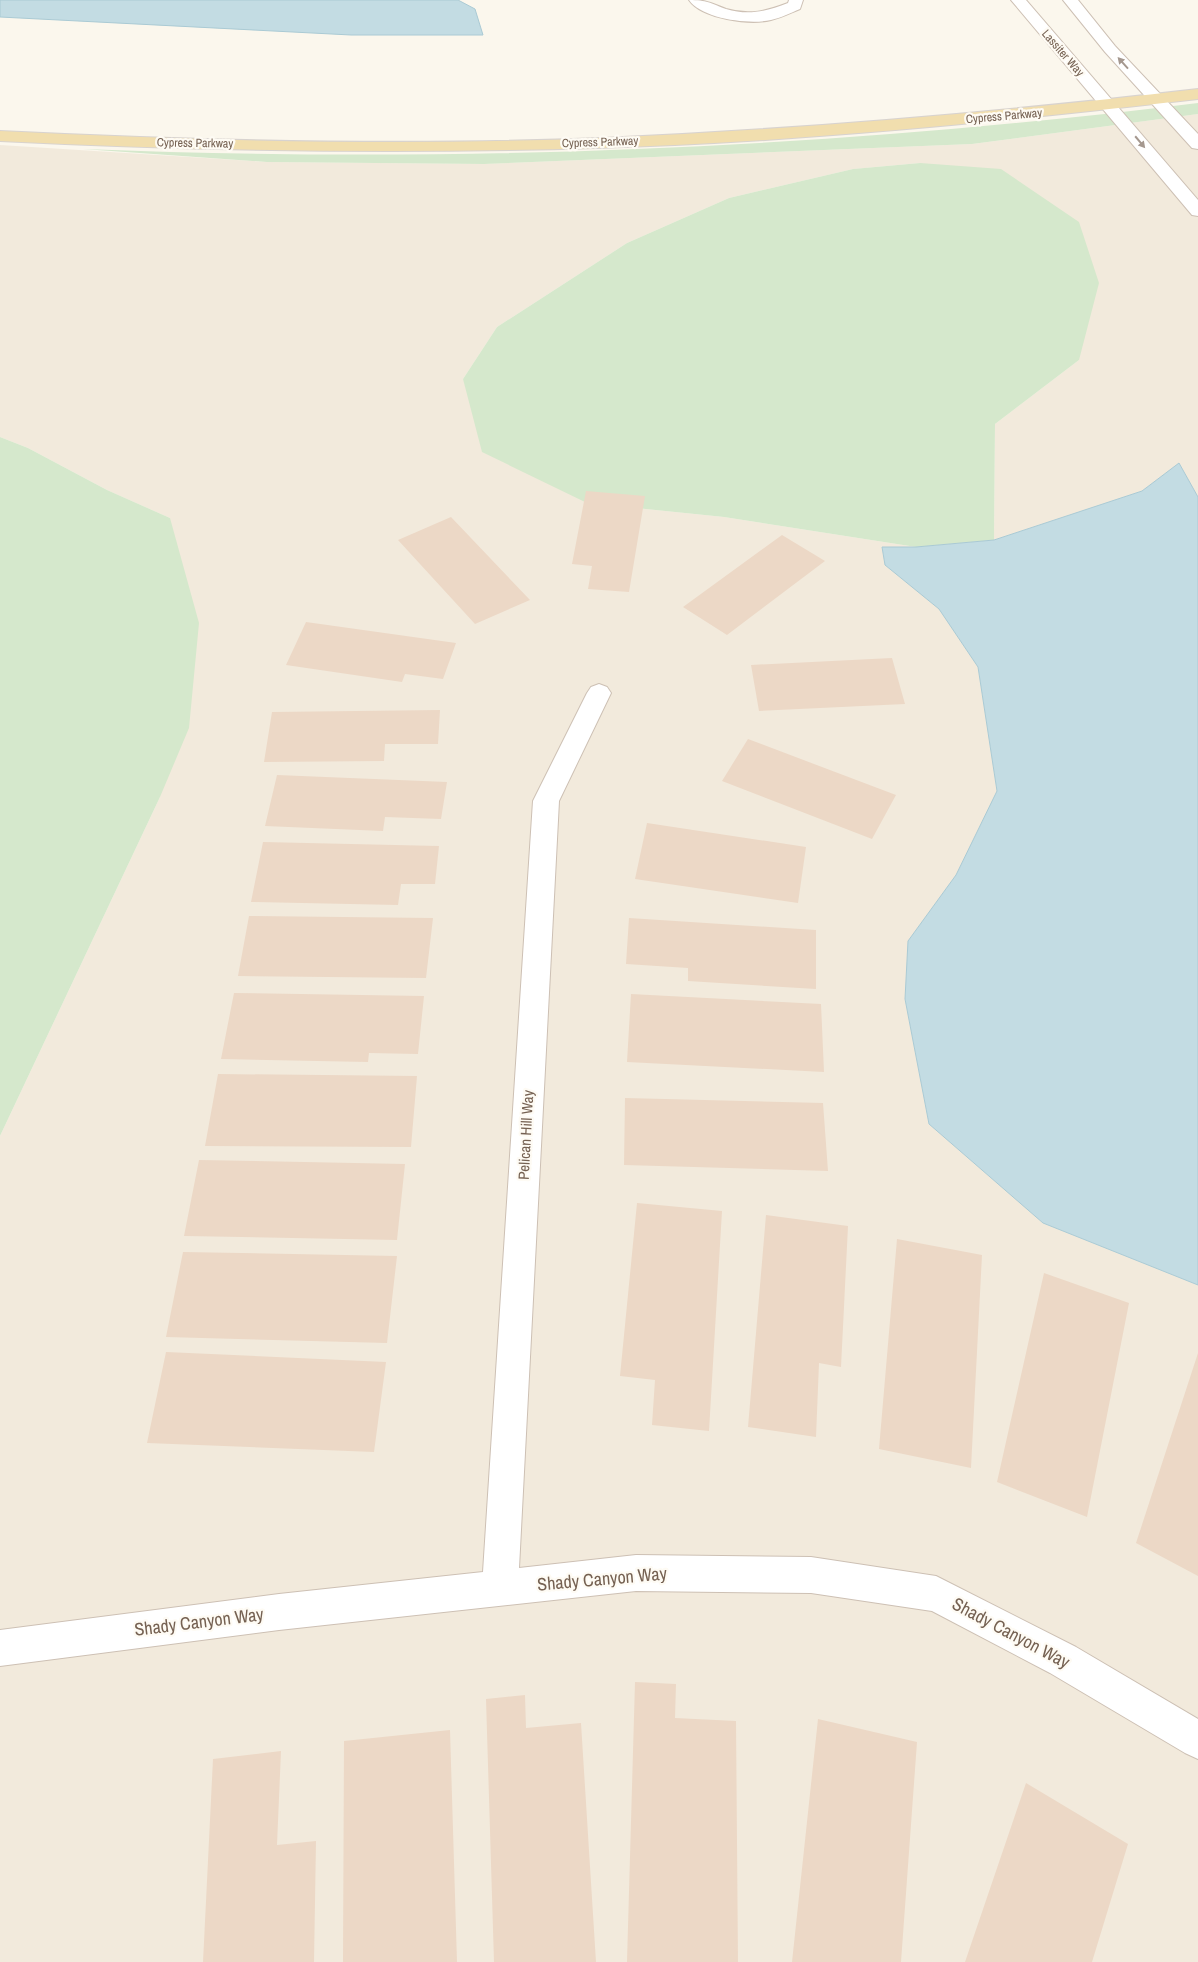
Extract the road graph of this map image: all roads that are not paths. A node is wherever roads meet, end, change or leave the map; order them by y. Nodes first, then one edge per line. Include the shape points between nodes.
1 (696, 0) edge
2 (796, 0) edge
3 (1018, 0) edge
4 (1070, 0) edge
5 (1198, 94) edge
6 (1156, 99) junction
7 (1109, 105) junction
8 (0, 136) edge
9 (1198, 144) edge
10 (1198, 211) edge
11 (599, 693) dead end
12 (500, 1588) junction
13 (0, 1648) edge
14 (1198, 1740) edge

1 - 2 street via 708,8 737,17 768,16 795,6
3 - 7 street, Lassiter Way
6 -> 4 street
5 - 6 main road, Cypress Parkway
6 - 7 main road, Cypress Parkway
6 - 9 street
7 - 8 main road, Cypress Parkway via 848,130 600,143 312,146
7 -> 10 street, Lassiter Way
11 - 12 street, Pelican Hill Way via 546,801
12 - 13 street, Shady Canyon Way via 279,1612
12 - 14 street, Shady Canyon Way via 636,1573 811,1575 936,1594 1063,1660

